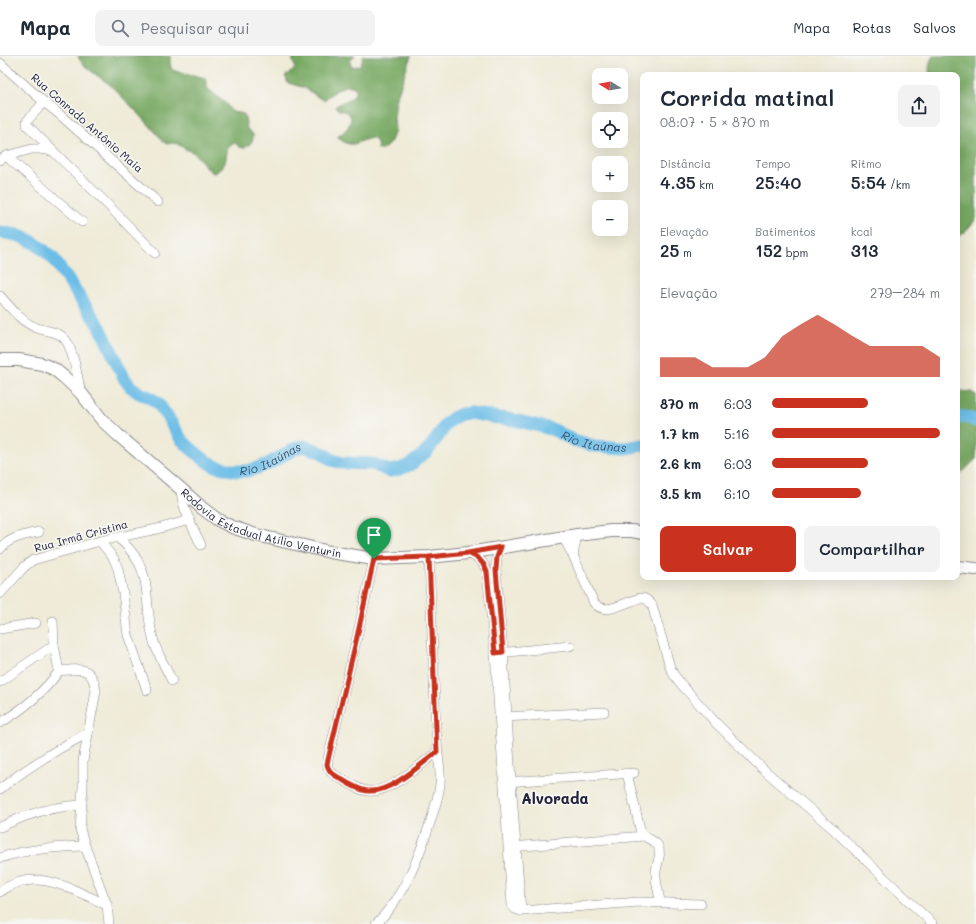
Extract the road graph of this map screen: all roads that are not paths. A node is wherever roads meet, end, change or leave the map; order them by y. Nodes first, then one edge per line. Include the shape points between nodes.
1 (0, 63) edge
2 (44, 102) junction
3 (53, 151) junction
4 (3, 158) edge
5 (158, 202) dead end
6 (82, 222) dead end
7 (155, 253) dead end
8 (0, 296) edge
9 (0, 360) edge
10 (81, 393) junction
11 (181, 489) junction
12 (190, 520) junction
13 (39, 532) dead end
14 (640, 532) edge
15 (577, 535) junction
16 (117, 537) junction
17 (563, 537) junction
18 (100, 541) junction
19 (201, 546) dead end
20 (501, 547) junction
21 (0, 549) edge
22 (468, 553) junction
23 (573, 555) junction
24 (429, 557) junction
25 (374, 559) junction
26 (960, 567) edge
27 (976, 568) edge
28 (0, 594) edge
29 (53, 621) dead end
30 (36, 623) dead end
31 (0, 629) edge
32 (54, 645) junction
33 (570, 646) dead end
34 (499, 653) junction
35 (59, 671) junction
36 (172, 681) dead end
37 (0, 682) edge
38 (147, 690) dead end
39 (604, 712) dead end
40 (503, 716) junction
41 (0, 723) edge
42 (88, 733) junction
43 (437, 752) junction
44 (507, 782) junction
45 (0, 789) edge
46 (81, 805) junction
47 (0, 828) edge
48 (644, 836) junction
49 (85, 846) junction
50 (512, 847) junction
51 (0, 858) edge
52 (0, 892) edge
53 (660, 902) junction
54 (701, 904) dead end
55 (106, 905) junction
56 (109, 924) edge
57 (376, 924) edge
58 (933, 924) edge

1 - 2 street, Rua Conrado Antônio Maia
2 - 3 street via 27,121 27,125
2 - 5 street, Rua Conrado Antônio Maia
3 - 4 street via 32,149
3 - 7 street
4 - 6 street
8 - 10 street via 24,322 64,337 75,362
9 - 10 main road, Rodovia Estadual Atílio Venturin via 42,364 54,369
10 - 11 main road, Rodovia Estadual Atílio Venturin via 102,420
11 - 12 street via 182,501
11 - 25 main road, Rodovia Estadual Atílio Venturin via 218,520 232,527 283,542
12 - 16 street, Rua Irmã Cristina
12 - 19 street
13 - 21 street via 20,536
14 - 15 main road, Rodovia Estadual Atílio Venturin via 611,531
15 - 17 main road, Rodovia Estadual Atílio Venturin
15 - 23 street
16 - 18 street, Rua Irmã Cristina
16 - 36 street via 139,563 147,592 156,647
17 - 20 main road, Rodovia Estadual Atílio Venturin
17 - 23 street
18 - 28 street, Rua Irmã Cristina via 33,560
18 - 38 street via 114,559 118,569 128,635
20 - 22 main road, Rodovia Estadual Atílio Venturin
20 - 34 street via 496,570
22 - 24 main road, Rodovia Estadual Atílio Venturin
22 - 34 street via 478,558 487,572
23 - 58 street via 598,607 609,609 642,598 652,604 674,675 717,724
24 - 25 main road, Rodovia Estadual Atílio Venturin
24 - 43 street
25 - 43 street via 328,768 333,774 361,789 368,792 376,791 396,783
26 - 27 main road
29 - 32 street
30 - 31 street
32 - 35 street
32 - 37 street
33 - 34 street
34 - 40 street
35 - 41 street via 29,703
35 - 42 street via 84,670 93,677 96,691
39 - 40 street
40 - 44 street
42 - 45 street via 61,747
42 - 46 street via 83,761
43 - 57 street via 439,792 423,846 399,896
44 - 48 street via 630,773 640,830
44 - 50 street
46 - 47 street via 68,805 28,815
46 - 49 street via 80,829
48 - 50 street
48 - 53 street via 655,842 660,851 656,873
49 - 51 street via 34,850
49 - 55 street
50 - 53 street via 512,905 515,909 521,911
52 - 55 street via 22,881 50,881
53 - 54 street
55 - 56 street

